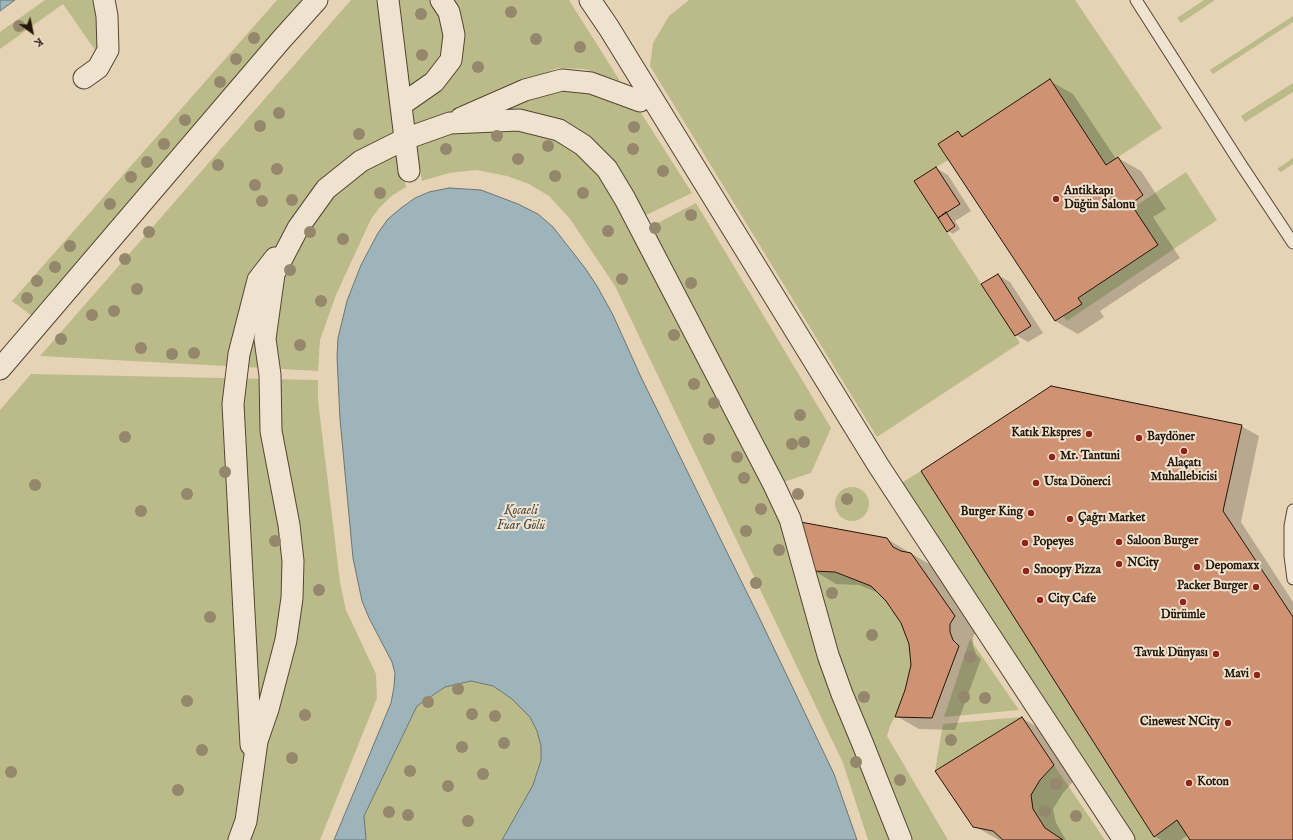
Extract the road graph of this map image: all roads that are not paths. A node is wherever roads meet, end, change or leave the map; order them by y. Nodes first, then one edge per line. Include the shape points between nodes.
1 (104, 0) edge
2 (317, 0) edge
3 (440, 0) edge
4 (590, 0) edge
5 (1136, 0) edge
6 (390, 1) edge
7 (84, 78) dead end
8 (640, 101) dead end
9 (401, 105) junction
10 (450, 123) junction
11 (405, 139) junction
12 (409, 171) dead end
13 (298, 228) junction
14 (1293, 244) edge
15 (0, 368) edge
16 (1293, 510) edge
17 (1293, 578) edge
18 (253, 776) junction
19 (239, 840) edge
20 (901, 840) edge
21 (1124, 840) edge

1 - 7 street via 108,50 98,68
2 - 15 street
3 - 9 street via 449,12 454,35 451,60 434,82
4 - 21 street via 878,465
5 - 14 lane
6 - 9 street
8 - 10 street via 591,83 562,80 525,90
9 - 11 street
10 - 11 street
10 - 20 street via 519,120 559,130 583,145 607,168 629,205 790,519 828,655
11 - 12 street
11 - 13 street via 361,161 326,189
13 - 18 street via 274,274 265,339 270,375 271,431 290,525 293,561 292,598 286,640 257,741
13 - 18 street via 258,280 239,354 233,404
16 - 17 lane via 1290,526
18 - 19 street via 246,821

